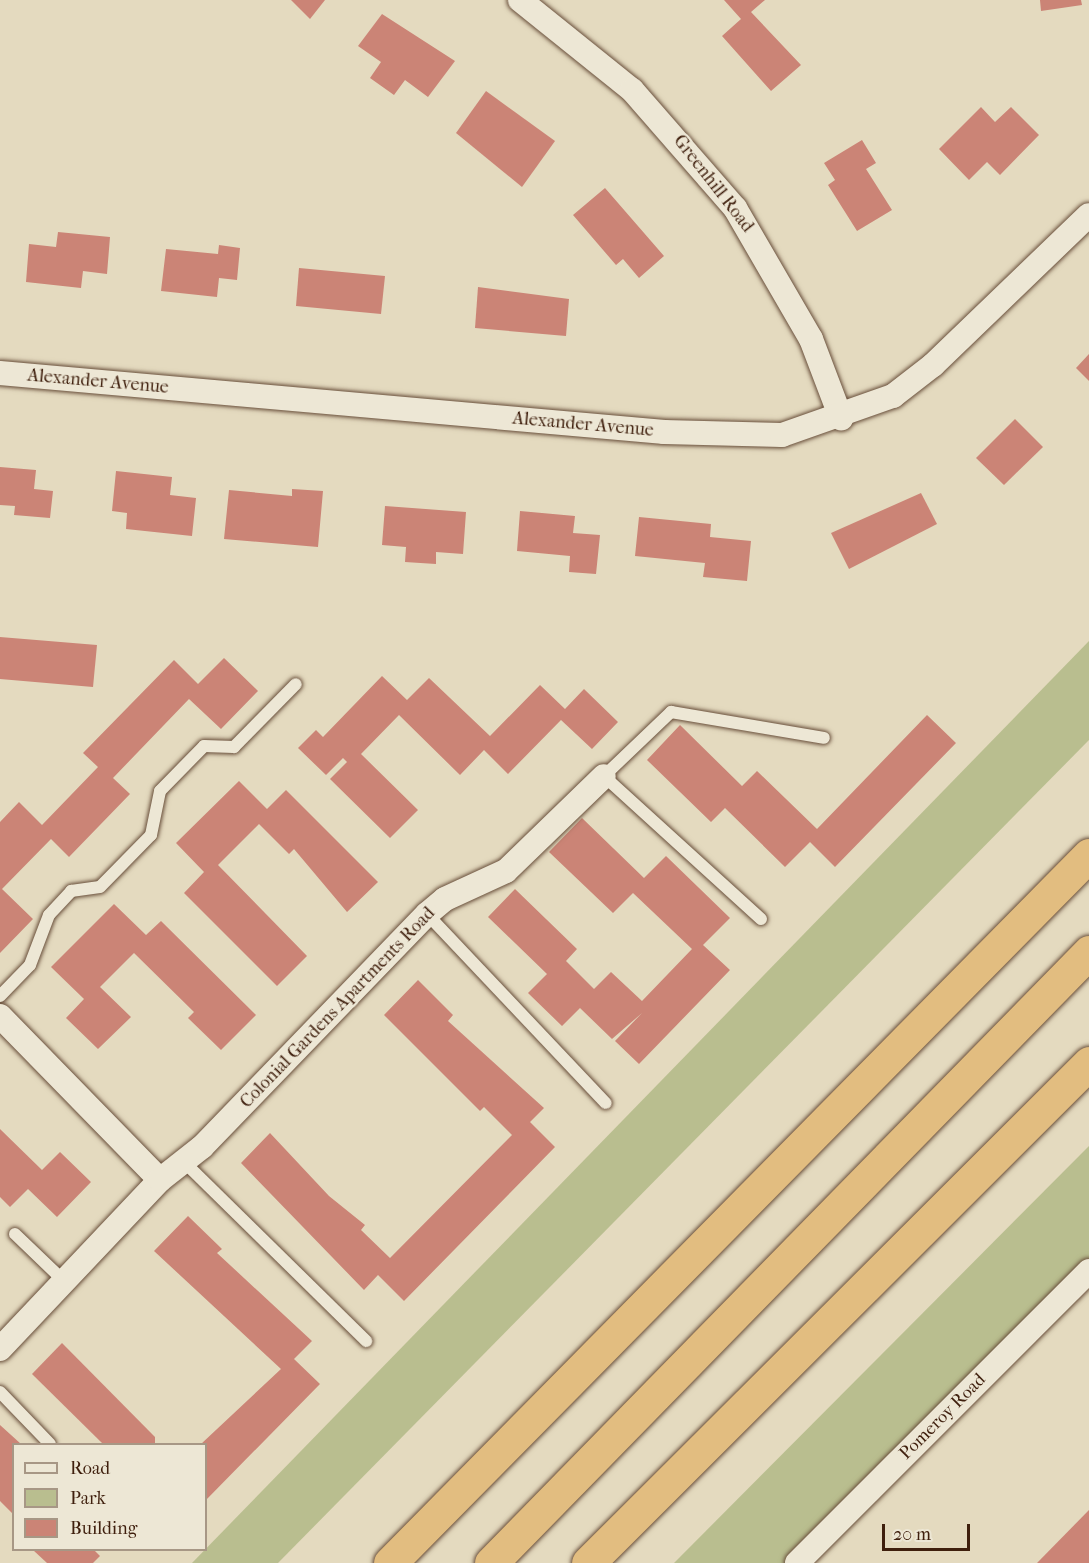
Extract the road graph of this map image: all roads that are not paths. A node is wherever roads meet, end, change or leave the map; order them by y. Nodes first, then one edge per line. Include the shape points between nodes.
1 (520, 0) edge
2 (1089, 215) edge
3 (0, 374) edge
4 (841, 418) junction
5 (296, 684) dead end
6 (824, 738) dead end
7 (604, 776) junction
8 (1089, 855) edge
9 (427, 914) junction
10 (761, 920) dead end
11 (1089, 952) edge
12 (0, 996) edge
13 (0, 1016) edge
14 (1089, 1064) edge
15 (606, 1103) dead end
16 (183, 1161) junction
17 (160, 1180) junction
18 (15, 1234) dead end
19 (1089, 1271) edge
20 (64, 1281) junction
21 (366, 1341) dead end
22 (0, 1349) edge
23 (0, 1392) edge
24 (49, 1443) edge
25 (390, 1563) edge
26 (491, 1563) edge
27 (588, 1563) edge
28 (797, 1563) edge

1 - 4 street, Greenhill Road via 632,90 735,208 811,339
2 - 4 street, Alexander Avenue via 933,365 893,396
3 - 4 street, Alexander Avenue via 664,432 782,435
5 - 12 lane via 234,747 204,746 167,784 160,792 151,835 100,887 71,891 49,915 30,965
6 - 7 lane via 671,712
7 - 9 street, Colonial Gardens Apartments Road via 506,872 446,899
7 - 10 lane
8 - 25 highway
9 - 15 lane
9 - 16 street, Colonial Gardens Apartments Road
11 - 26 highway
13 - 17 street
14 - 27 highway
16 - 17 street, Colonial Gardens Apartments Road
16 - 21 lane
17 - 20 street, Colonial Gardens Apartments Road
18 - 20 lane
19 - 28 street, Pomeroy Road
20 - 22 street, Colonial Gardens Apartments Road
23 - 24 lane

